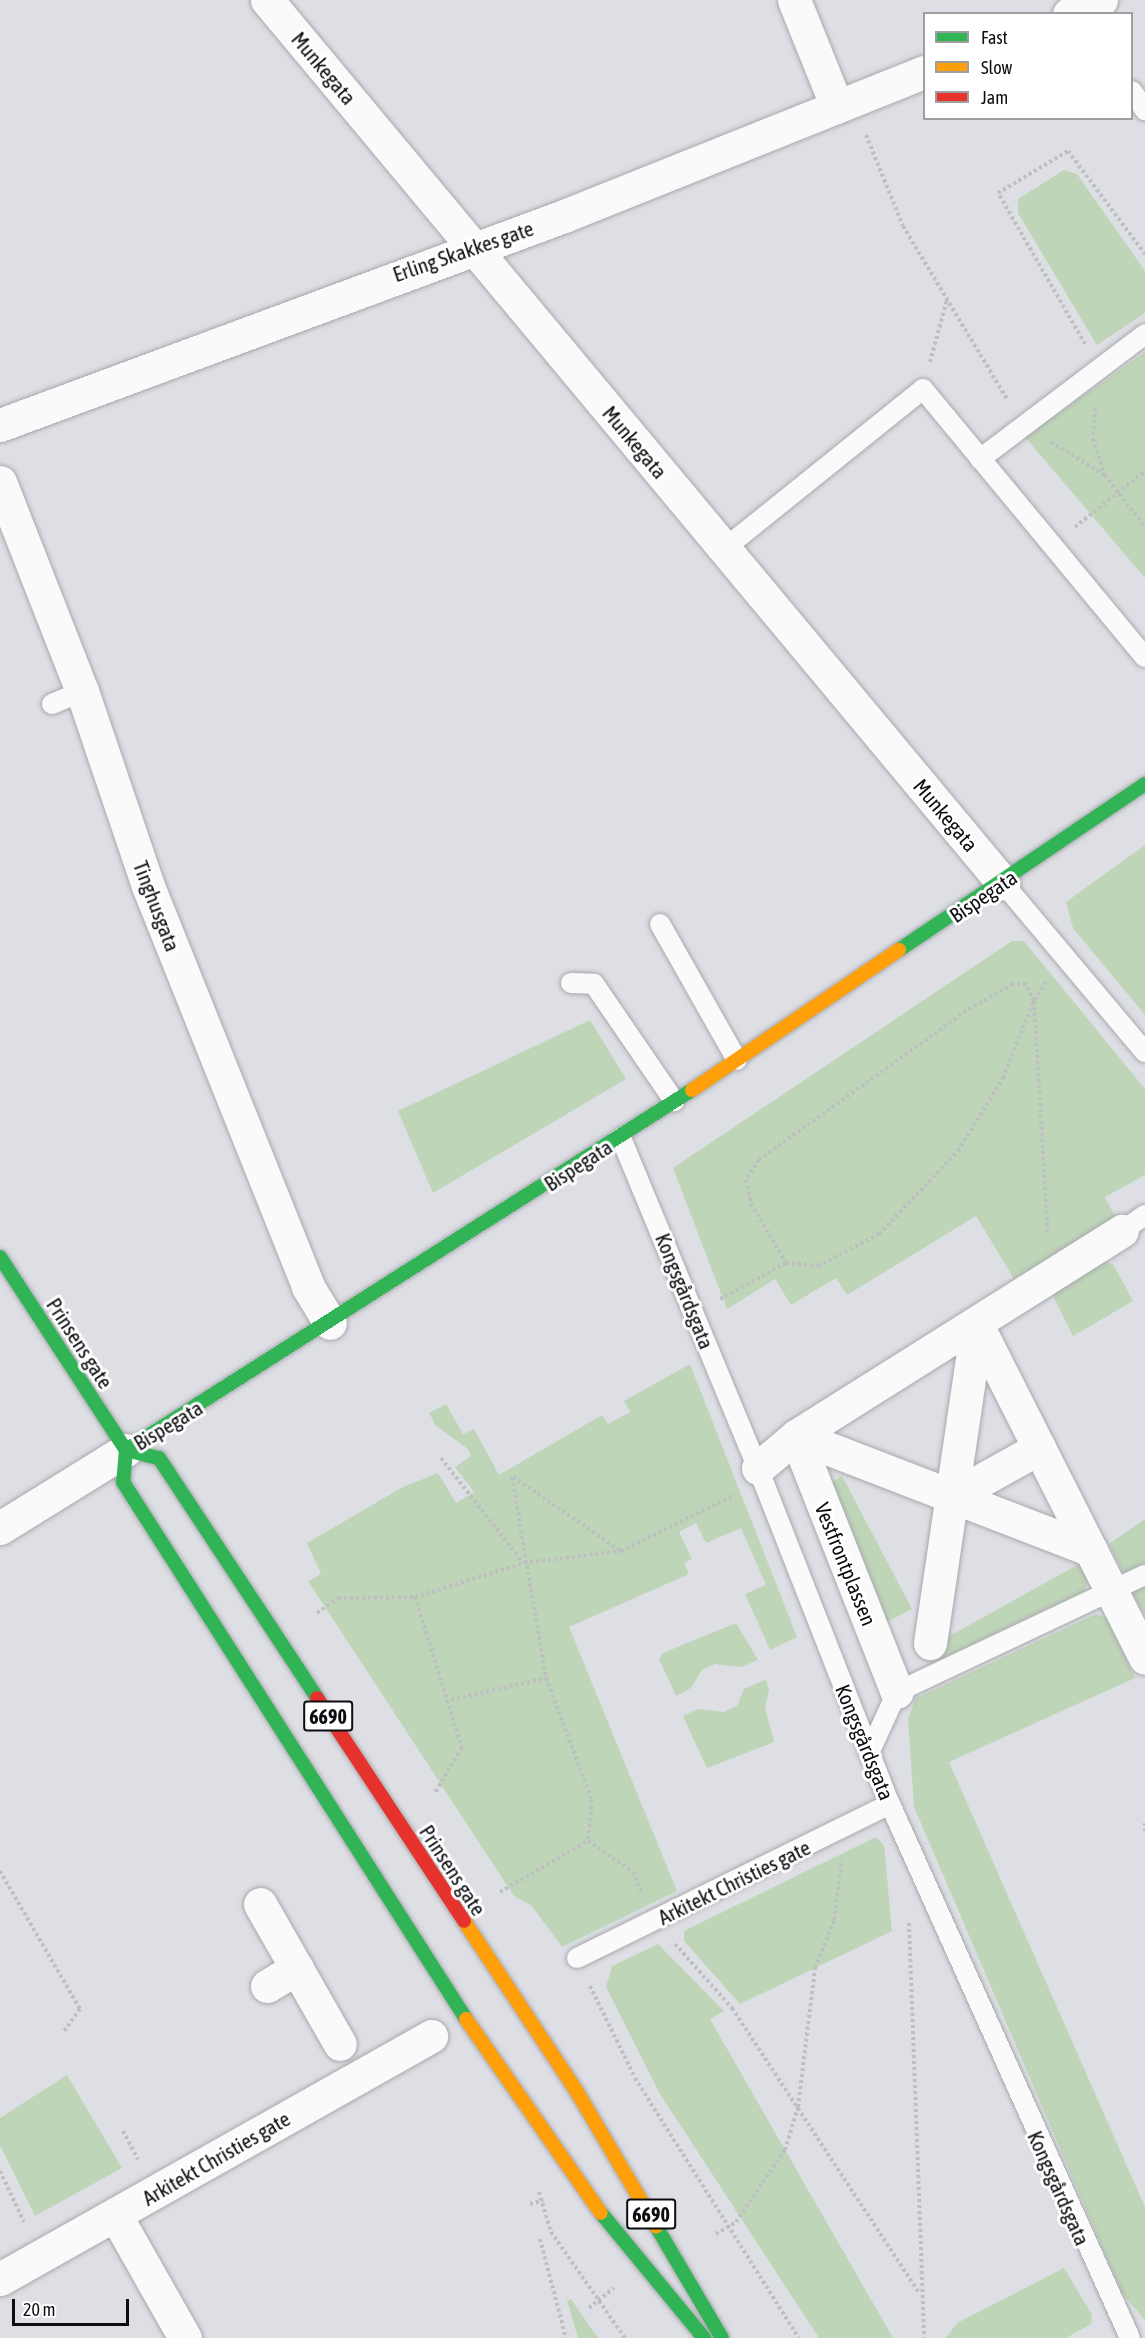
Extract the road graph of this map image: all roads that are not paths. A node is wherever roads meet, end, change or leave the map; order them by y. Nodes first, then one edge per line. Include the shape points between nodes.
1 (267, 0) edge
2 (794, 0) edge
3 (923, 72) edge
4 (1133, 94) edge
5 (844, 104) junction
6 (1145, 110) edge
7 (474, 249) junction
8 (1145, 334) edge
9 (0, 424) edge
10 (980, 459) junction
11 (0, 482) edge
12 (724, 549) junction
13 (1145, 657) edge
14 (82, 691) junction
15 (52, 704) dead end
16 (1145, 784) edge
17 (1003, 883) junction
18 (660, 924) dead end
19 (571, 983) dead end
20 (1145, 1052) edge
21 (736, 1060) junction
22 (674, 1101) junction
23 (621, 1138) junction
24 (1134, 1223) edge
25 (0, 1257) edge
26 (330, 1323) junction
27 (977, 1325) junction
28 (796, 1436) junction
29 (1039, 1448) junction
30 (126, 1450) junction
31 (760, 1474) junction
32 (951, 1497) junction
33 (0, 1528) edge
34 (1091, 1550) junction
35 (1145, 1575) edge
36 (1112, 1590) junction
37 (930, 1643) dead end
38 (1145, 1659) edge
39 (897, 1692) junction
40 (868, 1753) junction
41 (890, 1804) junction
42 (260, 1904) dead end
43 (577, 1958) road end
44 (297, 1968) junction
45 (267, 1986) dead end
46 (432, 2036) dead end
47 (340, 2044) dead end
48 (116, 2216) junction
49 (0, 2279) edge
50 (185, 2338) edge
51 (704, 2338) edge
52 (722, 2338) edge
53 (1130, 2338) edge

1 - 7 street, Munkegata
2 - 5 street
3 - 5 street, Erling Skakkes gate
4 - 6 lane
5 - 7 street, Erling Skakkes gate
7 - 9 street, Erling Skakkes gate
7 - 12 street, Munkegata
8 - 10 lane
10 - 12 lane via 923,389
10 - 13 lane
11 - 14 street, Tinghusgata
12 - 17 street, Munkegata
14 - 15 lane
14 - 26 street, Tinghusgata via 152,897 308,1287
16 - 17 main road, Bispegata
17 - 20 lane
17 - 21 main road, Bispegata
18 - 21 lane
19 - 22 lane via 594,984
21 - 22 main road, Bispegata
22 - 23 main road, Bispegata
23 - 26 main road, Bispegata
23 - 31 lane, Kongsgårdsgata
24 - 27 street
25 - 30 main road, Prinsens gate
26 - 30 main road, Bispegata
27 - 28 street
27 - 29 street
27 - 32 street
28 - 31 street
28 - 32 street
28 - 39 street, Vestfrontplassen
29 - 32 street
29 - 34 street
30 - 33 street, Bispegata
30 - 51 main road, 6690 via 123,1482 466,2021 605,2219
30 - 52 main road, Prinsens gate / 6690 via 159,1458 577,2092
31 - 40 lane, Kongsgårdsgata
32 - 34 street
32 - 37 street
34 - 36 street
35 - 36 lane
36 - 38 street
36 - 39 lane
39 - 40 lane
40 - 41 lane, Kongsgårdsgata
41 - 43 lane, Arkitekt Christies gate
41 - 53 lane, Kongsgårdsgata
42 - 44 street
44 - 45 street
44 - 47 street
46 - 48 street, Arkitekt Christies gate
48 - 49 street, Arkitekt Christies gate
48 - 50 street

